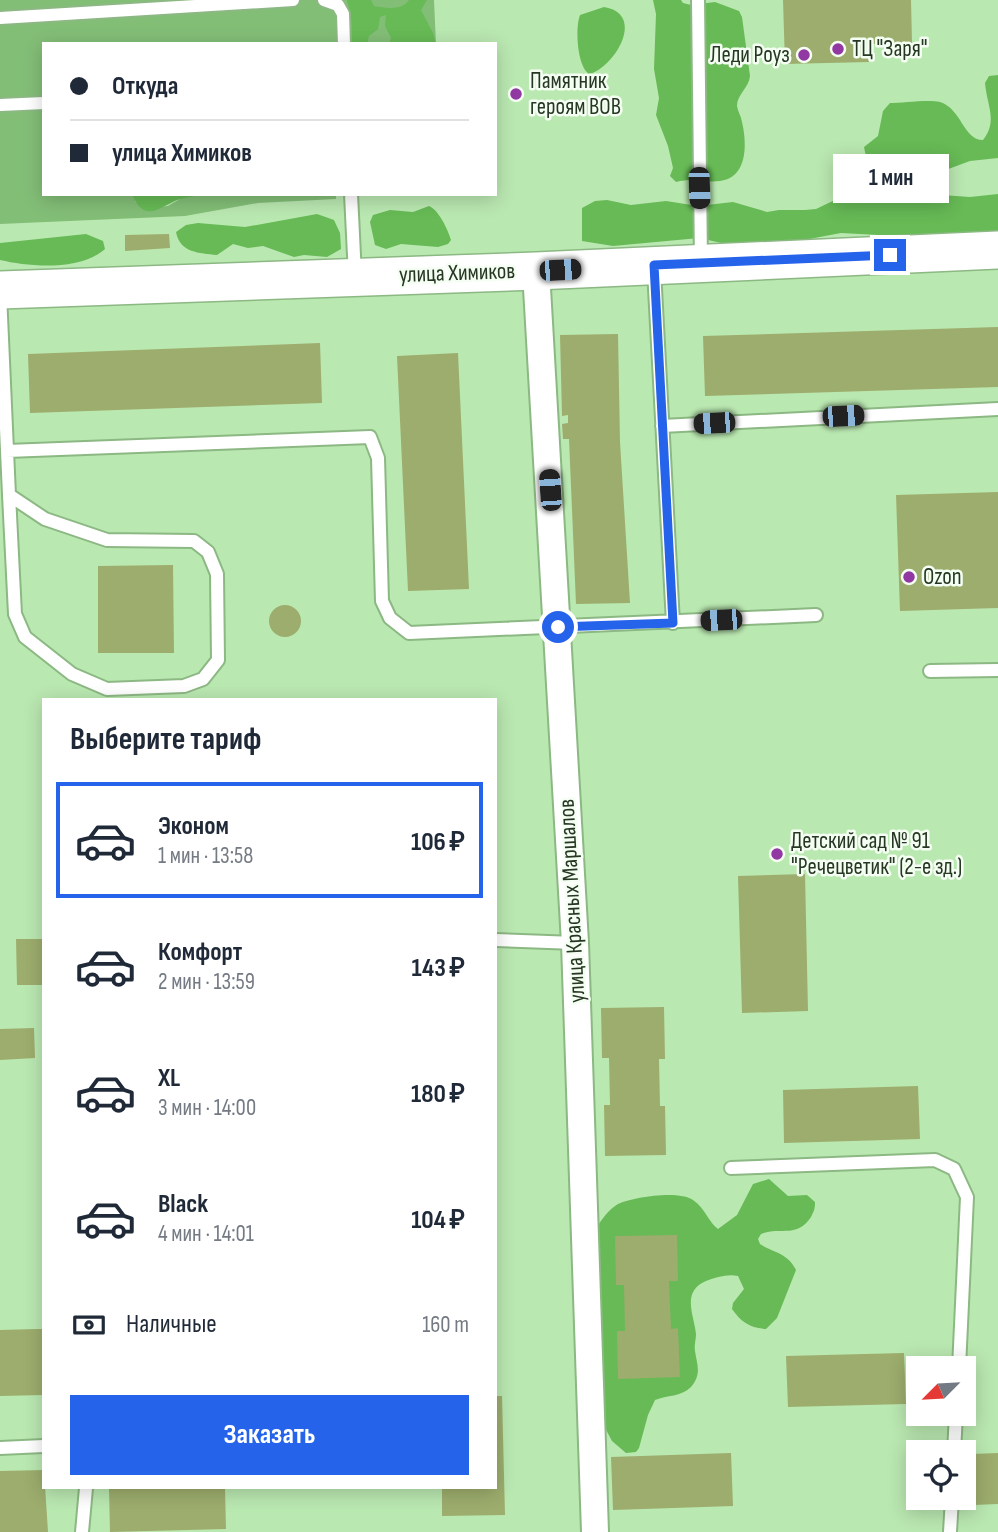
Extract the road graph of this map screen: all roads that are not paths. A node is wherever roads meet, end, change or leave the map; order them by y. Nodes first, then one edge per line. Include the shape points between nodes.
1 (293, 0) edge
2 (324, 0) edge
3 (698, 0) edge
4 (0, 18) edge
5 (344, 42) edge
6 (42, 103) edge
7 (0, 105) edge
8 (351, 196) edge
9 (998, 250) edge
10 (701, 262) junction
11 (654, 265) junction
12 (536, 271) junction
13 (355, 276) junction
14 (0, 290) edge
15 (998, 409) edge
16 (662, 426) junction
17 (7, 451) junction
18 (9, 495) junction
19 (816, 615) dead end
20 (673, 623) junction
21 (558, 627) junction
22 (998, 670) edge
23 (930, 671) dead end
24 (497, 940) edge
25 (575, 943) junction
26 (731, 1168) dead end
27 (959, 1356) edge
28 (42, 1446) edge
29 (0, 1448) edge
30 (86, 1489) edge
31 (951, 1510) edge
32 (82, 1532) edge
33 (595, 1532) edge
34 (950, 1532) edge

1 - 4 lane
2 - 5 lane via 338,5 343,14
3 - 10 lane
6 - 7 lane
8 - 13 lane
9 - 10 street, улица Химиков
10 - 11 street, улица Химиков
11 - 12 street, улица Химиков
11 - 16 lane
12 - 13 street, улица Химиков
12 - 21 street, улица Красных Маршалов
13 - 14 street, улица Химиков
14 - 17 lane
15 - 16 lane
16 - 20 lane
17 - 18 lane
17 - 21 lane via 370,437 378,458 382,601 390,618 409,633
18 - 18 lane via 15,614 25,638 72,674 107,689 184,686 203,679 218,660 216,574 208,552 194,541 107,540 45,519
19 - 20 lane
20 - 21 lane
21 - 25 street, улица Красных Маршалов
22 - 23 lane
24 - 25 lane
25 - 33 street, улица Красных Маршалов
26 - 27 lane via 935,1160 954,1169 967,1197
28 - 29 lane
30 - 32 lane
31 - 34 lane

